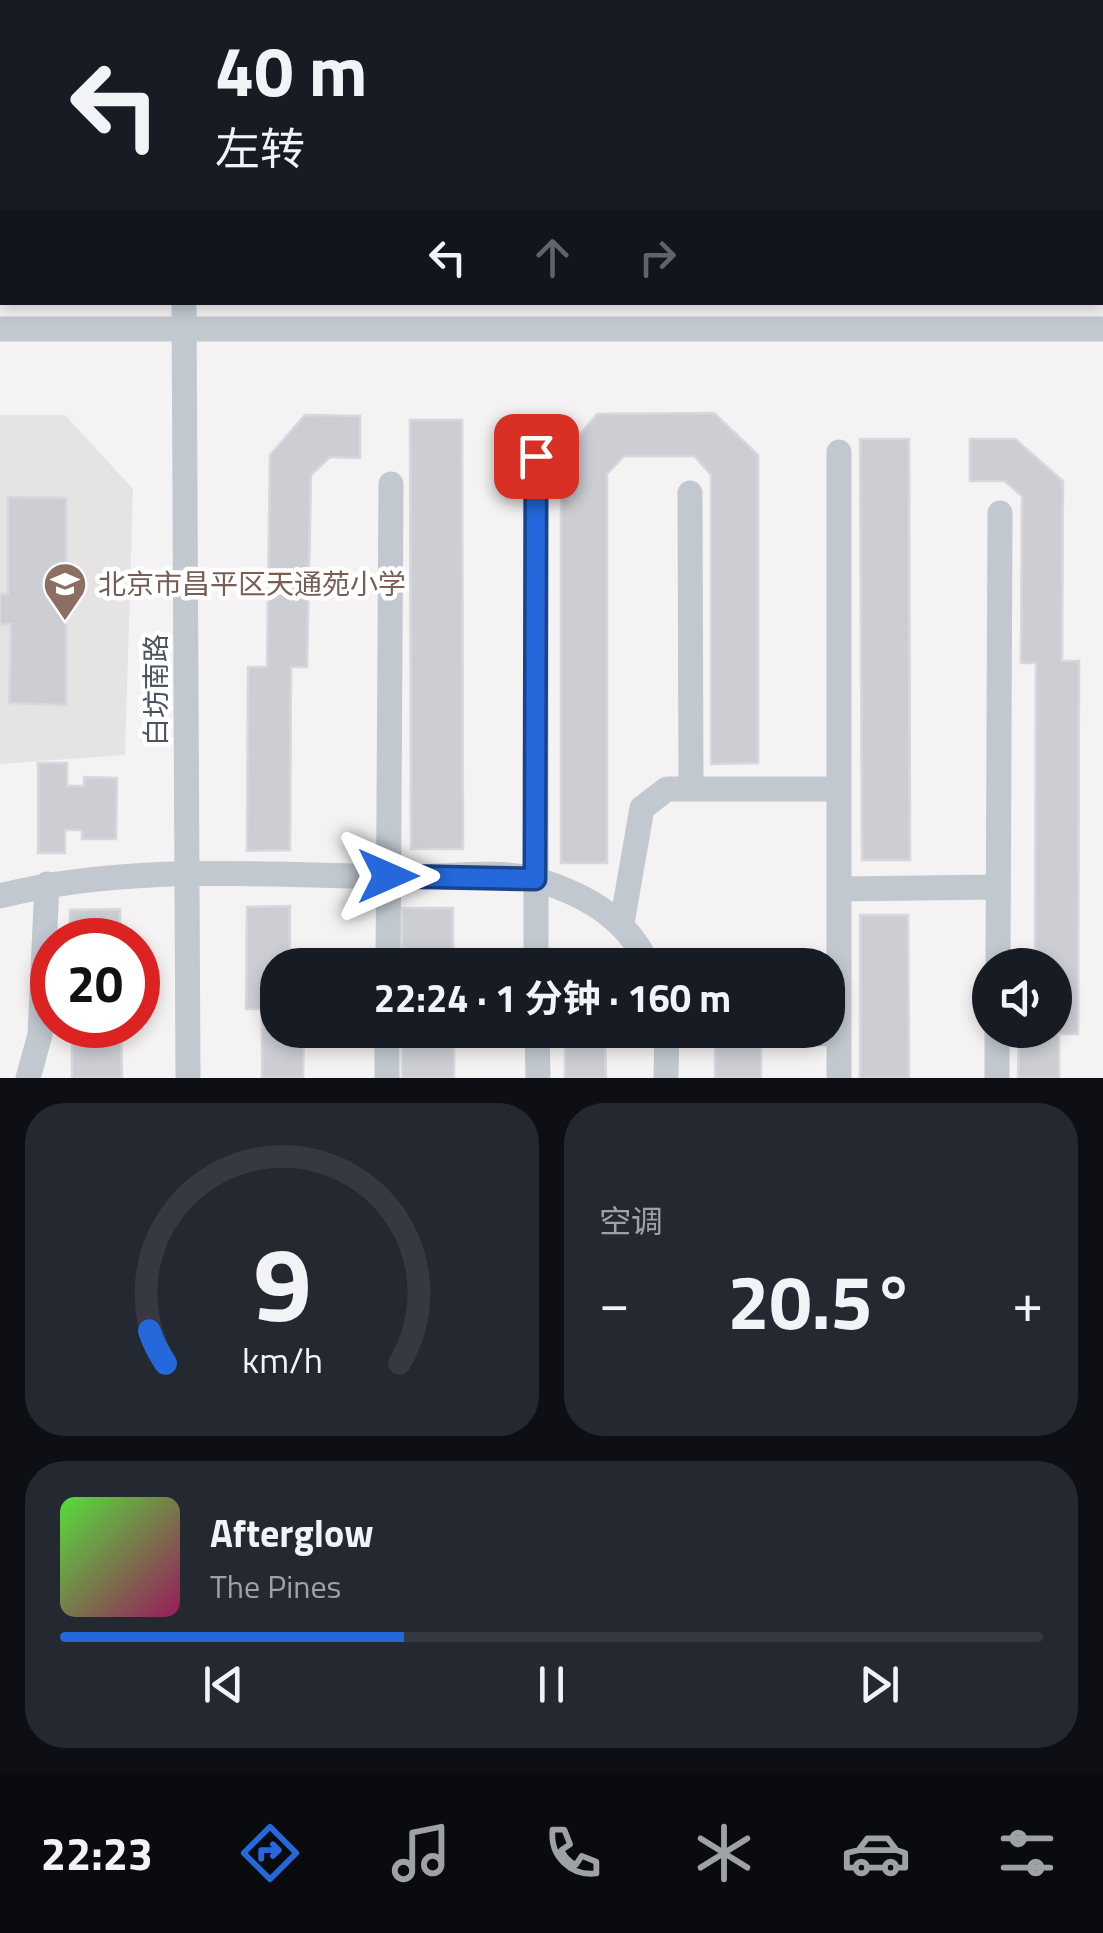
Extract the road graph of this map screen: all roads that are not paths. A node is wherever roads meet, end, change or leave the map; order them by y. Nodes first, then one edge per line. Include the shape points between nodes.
1 (184, 305) edge
2 (0, 329) edge
3 (1103, 329) edge
4 (184, 331) junction
5 (839, 452) dead end
6 (536, 456) dead end
7 (392, 484) dead end
8 (690, 492) dead end
9 (1000, 514) dead end
10 (839, 788) junction
11 (691, 789) junction
12 (187, 875) junction
13 (388, 876) junction
14 (535, 879) junction
15 (47, 884) junction
16 (998, 887) junction
17 (839, 889) junction
18 (0, 896) edge
19 (622, 923) junction
20 (388, 948) edge
21 (536, 948) edge
22 (640, 948) edge
23 (839, 948) edge
24 (998, 948) edge
25 (387, 1048) edge
26 (538, 1048) edge
27 (667, 1048) edge
28 (839, 1048) edge
29 (997, 1048) edge
30 (28, 1078) edge
31 (188, 1078) edge
32 (387, 1078) edge
33 (538, 1078) edge
34 (666, 1078) edge
35 (839, 1078) edge
36 (997, 1078) edge

1 - 4 street, 白坊南路
2 - 4 street
3 - 4 street
4 - 12 street, 白坊南路
5 - 10 street
6 - 14 street
7 - 13 street
8 - 11 street
9 - 16 street
10 - 11 street
10 - 17 street
11 - 19 street via 667,790 642,808
12 - 13 street
12 - 15 street
12 - 31 street, 白坊南路
13 - 14 street
13 - 20 street
14 - 19 street
14 - 21 street
15 - 18 street
15 - 30 street via 40,1035
16 - 17 street
16 - 24 street
17 - 23 street
19 - 22 street
25 - 32 street
26 - 33 street
27 - 34 street
28 - 35 street
29 - 36 street

